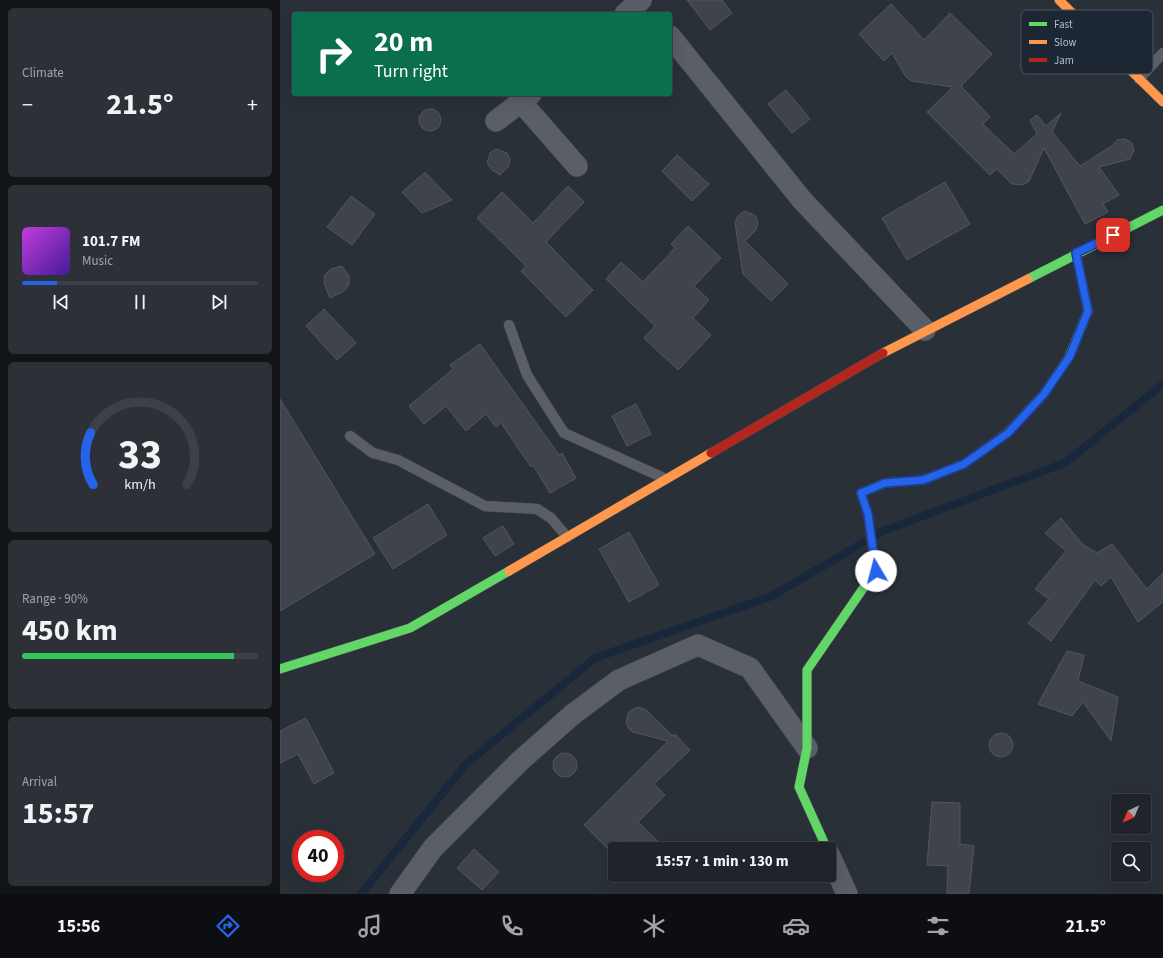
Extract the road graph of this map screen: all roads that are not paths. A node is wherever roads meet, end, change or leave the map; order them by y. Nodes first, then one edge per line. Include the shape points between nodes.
1 (641, 0) edge
2 (1059, 0) edge
3 (1069, 10) edge
4 (627, 12) edge
5 (650, 12) edge
6 (672, 38) edge
7 (1163, 53) edge
8 (1153, 64) edge
9 (1134, 74) edge
10 (1144, 74) edge
11 (1139, 79) junction
12 (526, 98) edge
13 (1163, 102) edge
14 (496, 121) dead end
15 (577, 166) dead end
16 (1163, 210) edge
17 (1076, 253) junction
18 (508, 324) dead end
19 (925, 330) junction
20 (350, 436) dead end
21 (666, 479) junction
22 (567, 537) junction
23 (280, 669) edge
24 (807, 748) junction
25 (824, 842) edge
26 (836, 870) edge
27 (400, 894) edge
28 (847, 894) edge

1 - 4 street
1 - 5 street
2 - 3 street
6 - 19 street via 802,200
7 - 8 lane
9 - 11 street
10 - 11 lane
11 - 13 street
12 - 14 street
12 - 15 street
16 - 17 street
17 - 19 street
17 - 24 street via 1088,311 1070,356 1044,394 1008,433 964,464 923,480 885,483 861,493 868,514 876,571 807,670
18 - 21 lane via 527,375 564,433
19 - 21 street
20 - 22 lane via 373,453 398,460 485,506 537,510 551,518
21 - 22 street
22 - 23 street via 410,628
24 - 25 street via 799,787
24 - 27 street via 750,668 698,645 619,680 572,715 520,761 433,848
26 - 28 street

